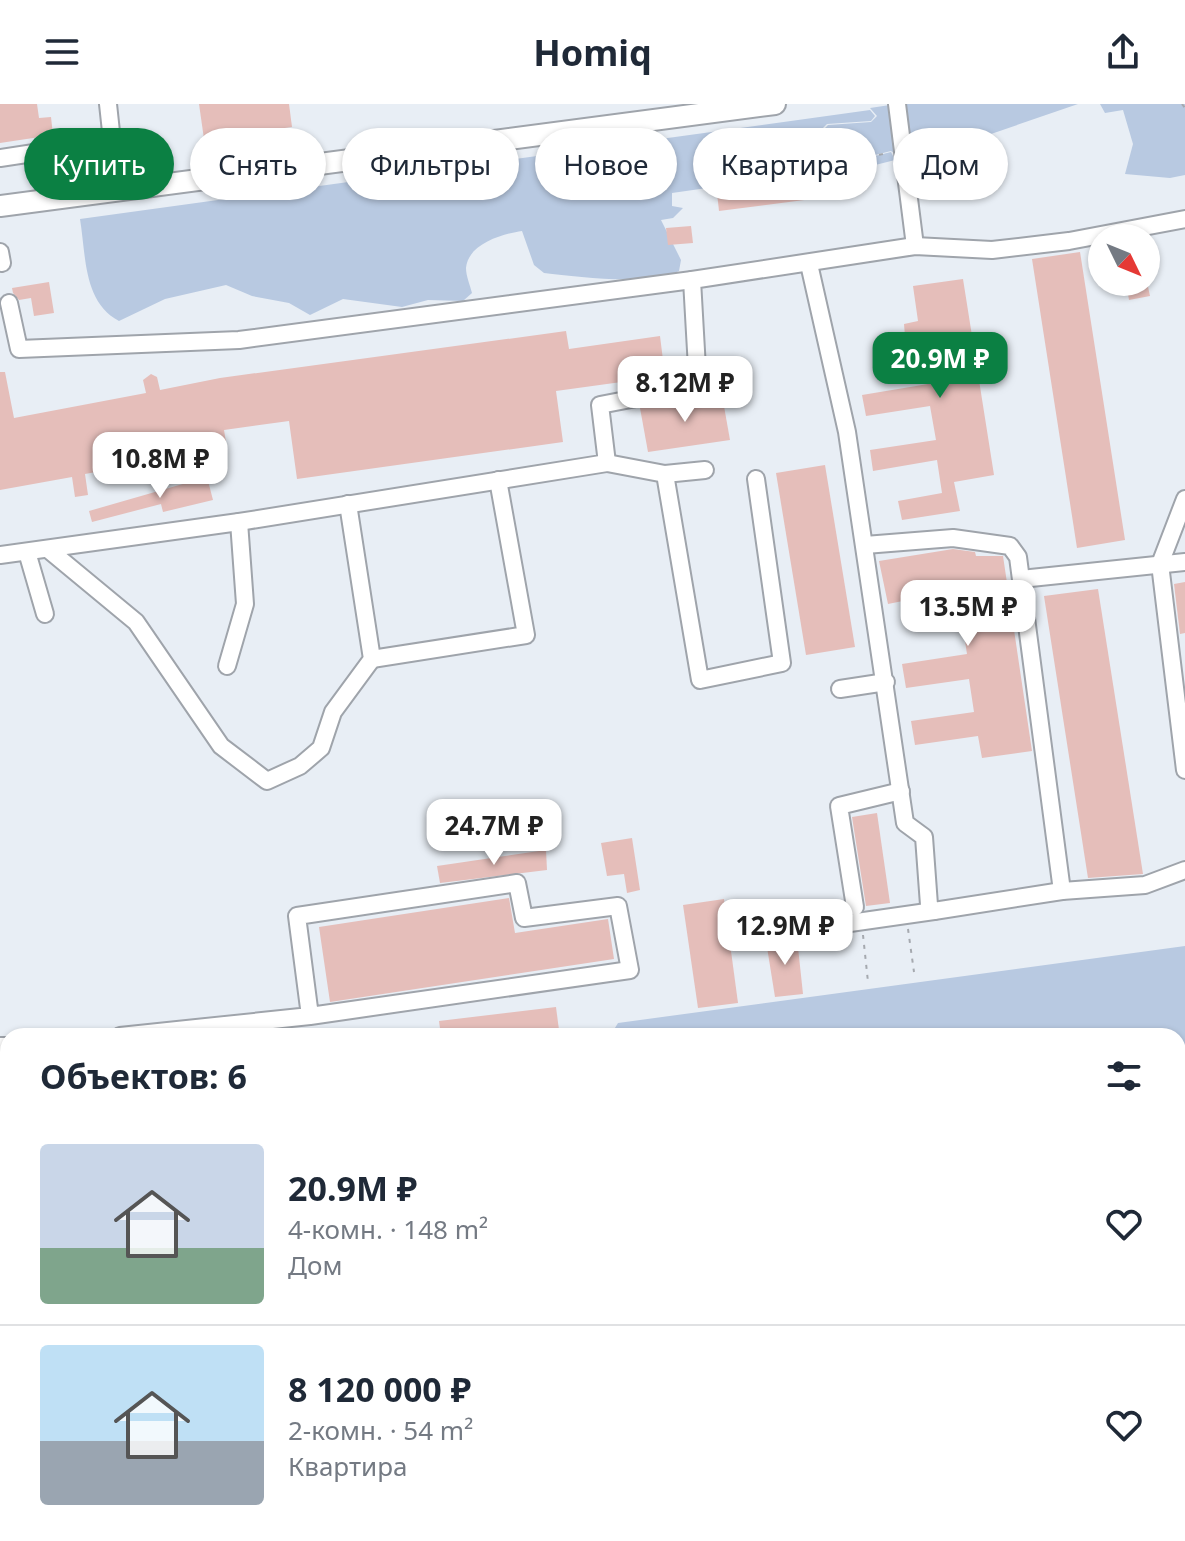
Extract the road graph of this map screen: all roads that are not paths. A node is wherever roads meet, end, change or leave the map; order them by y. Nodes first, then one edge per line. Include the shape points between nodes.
1 (108, 104) edge
2 (775, 104) edge
3 (897, 104) edge
4 (0, 158) edge
5 (0, 206) edge
6 (1185, 219) edge
7 (915, 246) junction
8 (809, 264) junction
9 (692, 280) junction
10 (9, 303) dead end
11 (607, 463) junction
12 (705, 470) dead end
13 (665, 474) junction
14 (756, 479) dead end
15 (498, 480) junction
16 (1185, 499) edge
17 (348, 504) junction
18 (239, 522) junction
19 (865, 545) junction
20 (49, 550) junction
21 (27, 552) junction
22 (0, 555) edge
23 (1185, 562) edge
24 (1160, 564) junction
25 (1021, 579) junction
26 (45, 614) dead end
27 (372, 659) junction
28 (227, 666) dead end
29 (886, 682) junction
30 (840, 689) dead end
31 (1185, 770) edge
32 (901, 791) junction
33 (1185, 870) edge
34 (1062, 891) junction
35 (934, 911) junction
36 (858, 914) junction
37 (808, 929) dead end
38 (310, 1016) junction
39 (196, 1028) edge

1 - 4 street via 112,141
2 - 5 main road
3 - 7 street
6 - 7 street via 992,250
7 - 8 street
8 - 9 street
8 - 19 street via 847,432
9 - 10 street via 239,340 19,349
9 - 11 street via 698,386 600,405
11 - 13 street
11 - 15 street
12 - 13 street
13 - 14 street via 700,680 782,663
15 - 17 street
15 - 27 street via 526,635
16 - 24 street
17 - 18 street
17 - 27 street
18 - 20 street
18 - 28 street via 245,604
19 - 25 street via 953,538 1010,546 1018,557
19 - 29 street
20 - 21 street
20 - 27 street via 136,622 221,746 267,781 300,766 321,748 333,712
21 - 22 street
21 - 26 street
23 - 24 street
24 - 25 street
24 - 31 street
25 - 34 street
29 - 30 street
29 - 32 street
32 - 35 street via 905,823 924,837 929,905
32 - 36 street via 839,806
33 - 34 street via 1145,885
34 - 35 street
35 - 36 street
36 - 37 street
38 - 38 street via 630,970 618,906 524,918 517,883 297,916
38 - 39 street

